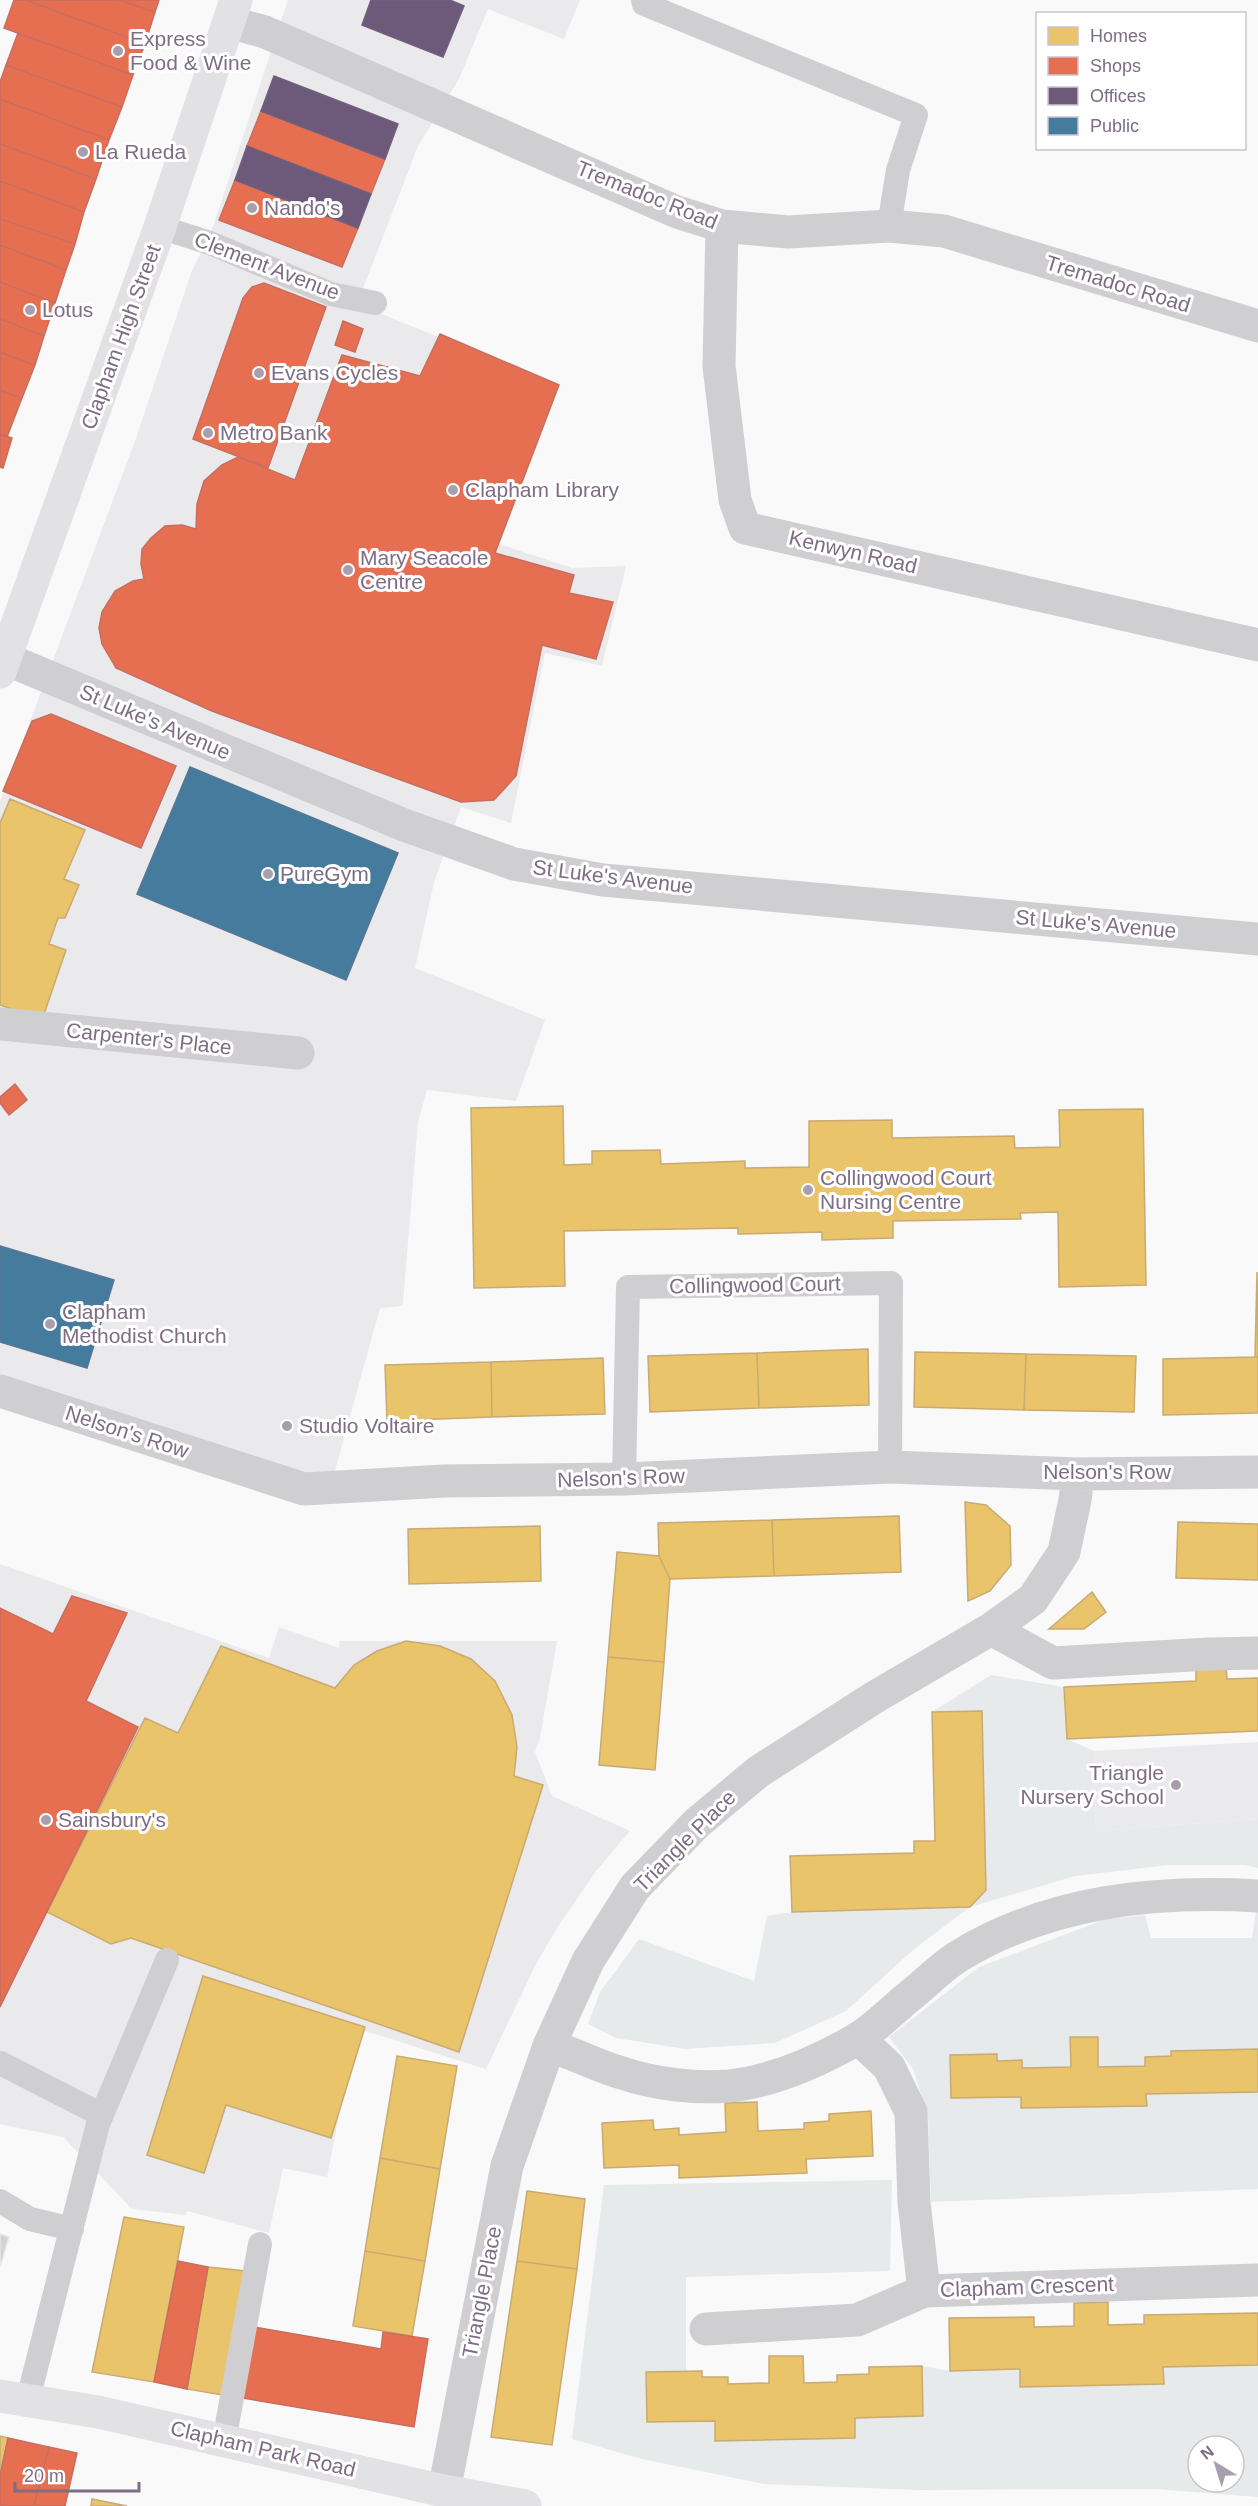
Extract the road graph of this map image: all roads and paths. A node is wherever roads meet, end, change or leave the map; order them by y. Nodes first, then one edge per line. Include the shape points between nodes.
1 (643, 0) edge
2 (233, 11) edge
3 (160, 226) junction
4 (722, 226) junction
5 (889, 226) junction
6 (375, 303) dead end
7 (1258, 326) edge
8 (1258, 645) edge
9 (3, 665) edge
10 (1258, 939) edge
11 (0, 1024) edge
12 (298, 1053) dead end
13 (0, 1391) edge
14 (890, 1467) junction
15 (1258, 1472) edge
16 (1078, 1474) junction
17 (624, 1479) junction
18 (991, 1629) junction
19 (1258, 1653) edge
20 (1258, 1896) edge
21 (167, 1960) dead end
22 (858, 2038) junction
23 (549, 2046) junction
24 (0, 2063) edge
25 (102, 2115) junction
26 (0, 2201) edge
27 (72, 2229) junction
28 (261, 2244) dead end
29 (1258, 2280) edge
30 (924, 2291) junction
31 (706, 2329) dead end
32 (14, 2398) edge
33 (224, 2441) junction
34 (444, 2491) junction
35 (525, 2506) edge

1 - 5 lane via 644,4 916,115 898,170
2 - 3 main road, Clapham High Street
2 - 4 street, Tremadoc Road via 265,32 676,212
3 - 6 lane, Clement Avenue via 331,294
3 - 9 main road, Clapham High Street
4 - 5 street, Tremadoc Road via 788,232
4 - 8 street, Kenwyn Road via 719,366 735,501 745,528
5 - 7 street, Tremadoc Road via 944,231
9 - 10 street, St Luke's Avenue via 404,825 514,864 603,880
11 - 12 street, Carpenter's Place
13 - 17 street, Nelson's Row via 304,1489 444,1481
14 - 16 street, Nelson's Row
14 - 17 street, Nelson's Row
14 - 17 lane, Collingwood Court via 891,1283 628,1287
15 - 16 street, Nelson's Row
16 - 18 street, Triangle Place via 1064,1552 1033,1599
18 - 19 street via 1053,1663
18 - 23 street, Triangle Place via 758,1772 697,1823 635,1887 588,1961
20 - 22 street via 1150,1895 1086,1906 1025,1924 958,1956
21 - 25 lane
22 - 23 street via 775,2077 730,2086 679,2085 622,2073
22 - 30 street, Clapham Crescent via 889,2067 911,2112 914,2202
23 - 34 street, Triangle Place via 507,2166
24 - 25 lane
25 - 27 lane
26 - 27 lane via 30,2219
27 - 32 lane
28 - 33 lane
29 - 30 street, Clapham Crescent
30 - 31 street via 857,2320
32 - 33 main road, Clapham Park Road via 98,2412
33 - 34 main road, Clapham Park Road
34 - 35 main road, Clapham Park Road

